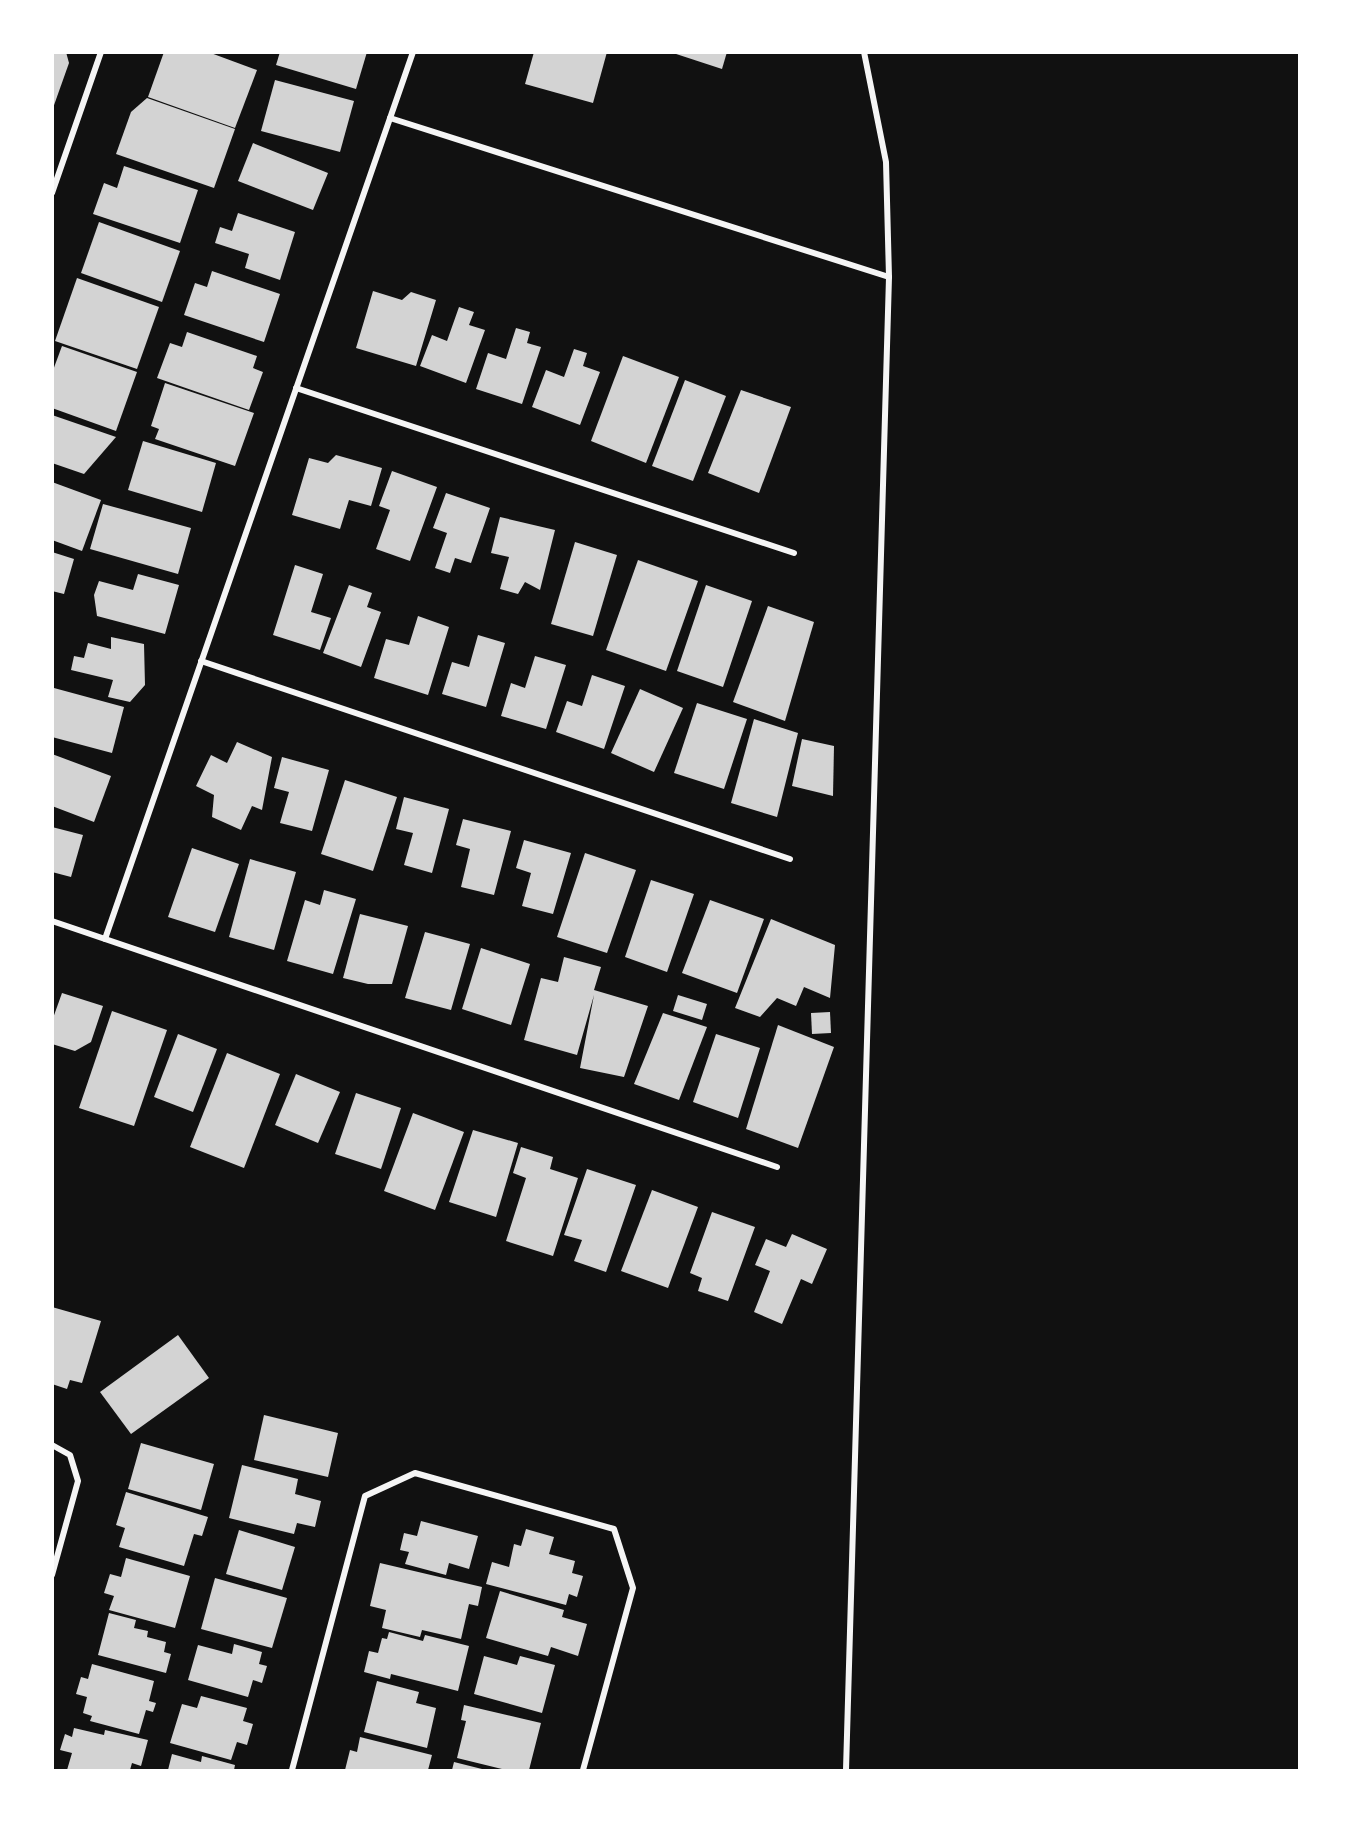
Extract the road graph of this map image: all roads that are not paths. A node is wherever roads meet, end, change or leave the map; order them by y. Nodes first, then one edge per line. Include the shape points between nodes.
1 (101, 52) edge
2 (413, 52) edge
3 (864, 52) edge
4 (390, 118) junction
5 (52, 193) edge
6 (889, 277) junction
7 (296, 388) junction
8 (794, 553) dead end
9 (201, 661) junction
10 (790, 859) dead end
11 (52, 921) edge
12 (105, 939) junction
13 (777, 1167) dead end
14 (52, 1445) edge
15 (52, 1575) edge
16 (292, 1770) edge
17 (583, 1770) edge
18 (846, 1770) edge

1 - 5 street
2 - 4 street
3 - 6 street via 886,162
4 - 6 street
4 - 7 street
6 - 18 street
7 - 8 street
7 - 9 street
9 - 10 street
9 - 12 street
11 - 12 street
12 - 13 street
14 - 15 street via 70,1455 78,1481
16 - 17 street via 365,1496 415,1473 614,1529 633,1588

